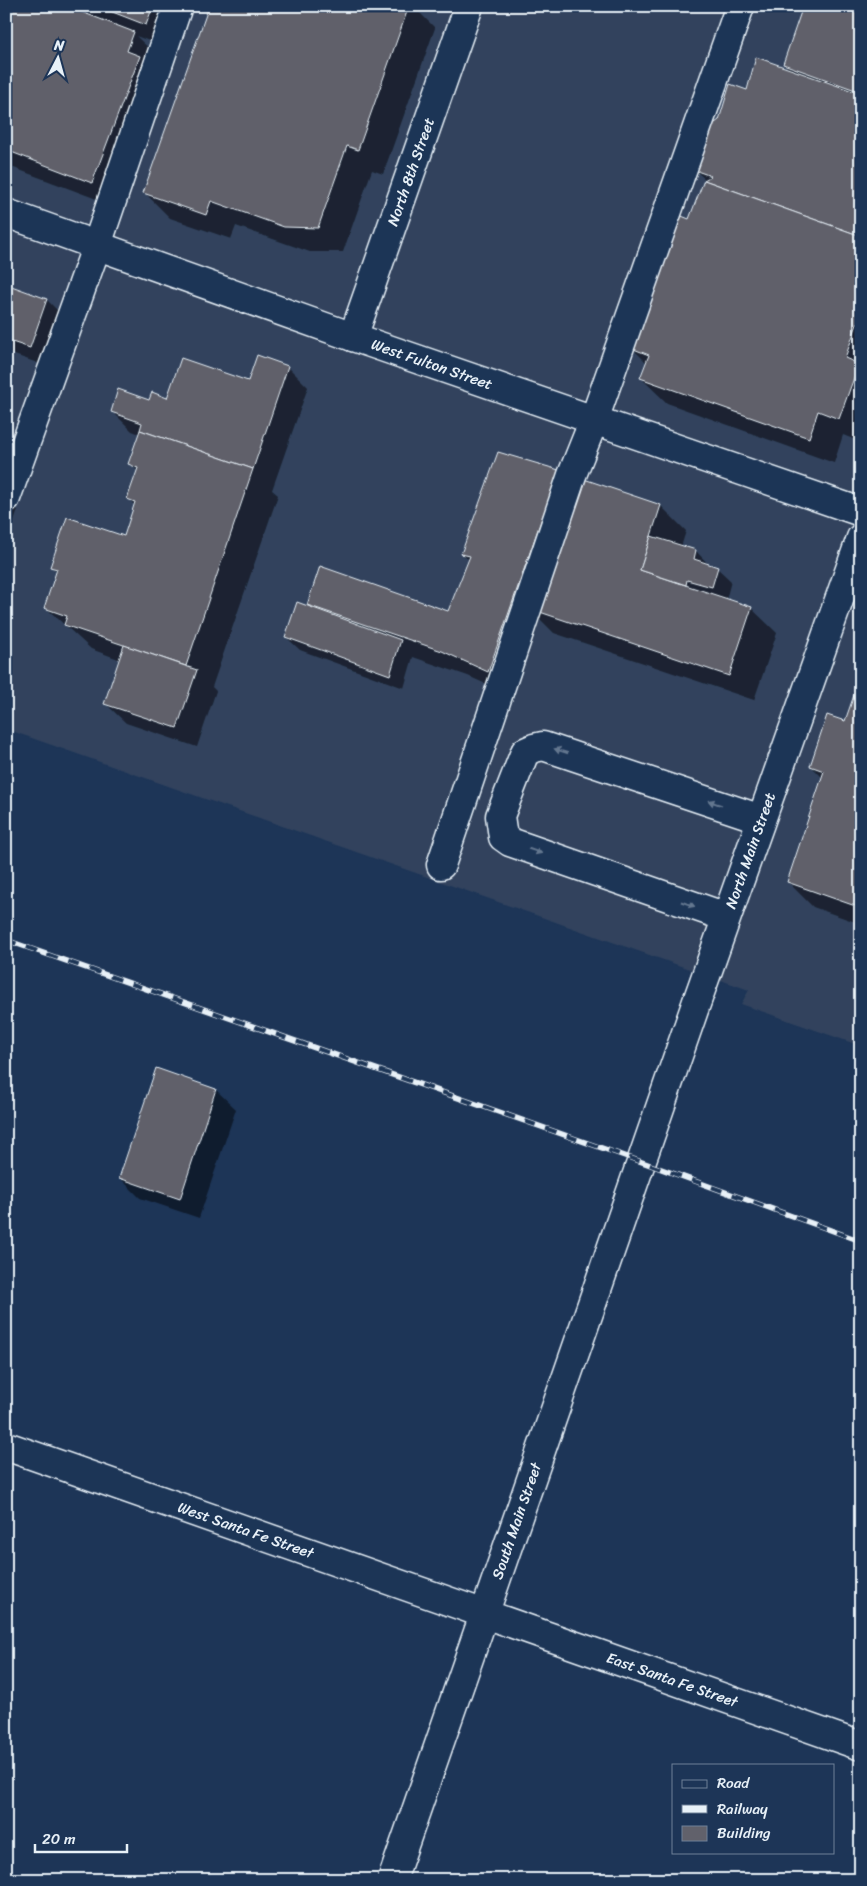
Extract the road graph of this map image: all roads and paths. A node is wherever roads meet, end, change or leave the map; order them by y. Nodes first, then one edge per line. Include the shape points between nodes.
1 (178, 6) edge
2 (469, 6) edge
3 (740, 6) edge
4 (6, 213) edge
5 (97, 246) junction
6 (353, 336) junction
7 (594, 420) junction
8 (6, 498) edge
9 (861, 512) edge
10 (861, 538) edge
11 (761, 819) junction
12 (441, 865) dead end
13 (726, 917) junction
14 (642, 1162) joint
15 (6, 1446) edge
16 (484, 1613) junction
17 (861, 1746) edge
18 (392, 1880) edge

1 - 5 street
2 - 6 street, North 8th Street
3 - 7 street
4 - 5 street, West Fulton Street
5 - 6 street, West Fulton Street
5 - 8 street
6 - 7 street, West Fulton Street
7 - 9 street, West Fulton Street
7 - 12 street via 572,475
10 - 11 street, North Main Street
11 - 13 street, North Main Street
11 -> 13 street via 543,746 525,752 500,816 503,837 510,842
13 - 14 street, North Main Street
14 - 16 street, South Main Street
15 - 16 street, West Santa Fe Street
16 - 17 street, East Santa Fe Street
16 - 18 street, South Main Street

